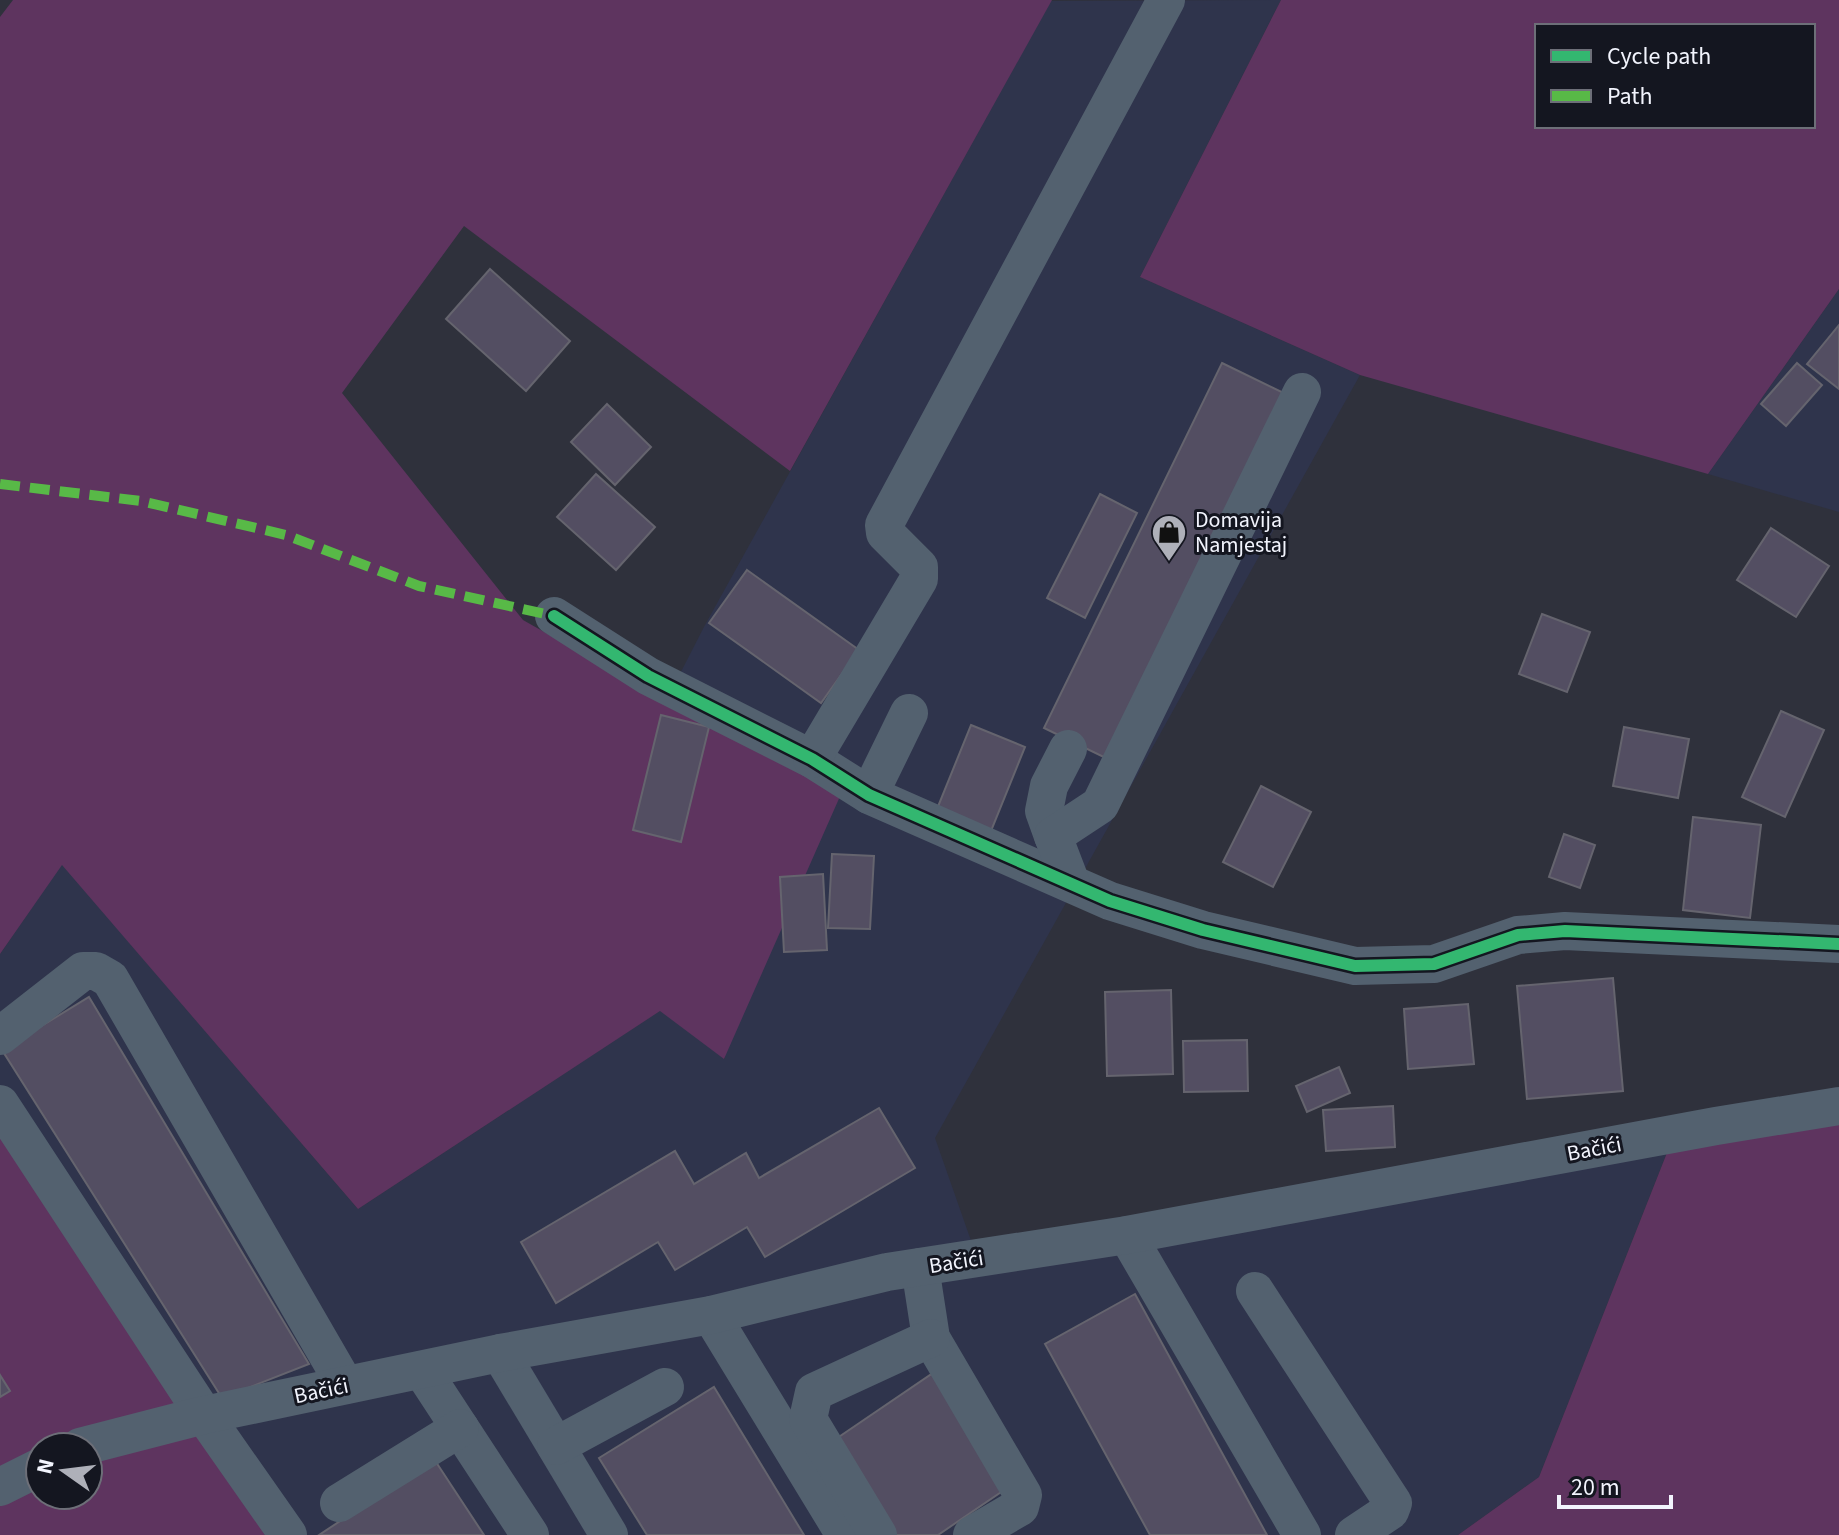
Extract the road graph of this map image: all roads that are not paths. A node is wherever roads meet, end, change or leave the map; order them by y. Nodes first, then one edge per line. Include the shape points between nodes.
1 (1166, 0) edge
2 (1302, 392) dead end
3 (554, 616) dead end
4 (909, 713) dead end
5 (1068, 749) dead end
6 (812, 759) junction
7 (869, 795) junction
8 (1053, 836) junction
9 (1071, 883) junction
10 (1839, 944) edge
11 (0, 1036) edge
12 (0, 1104) edge
13 (1839, 1106) edge
14 (1127, 1235) junction
15 (920, 1267) junction
16 (1255, 1291) dead end
17 (711, 1315) junction
18 (931, 1338) junction
19 (500, 1353) junction
20 (422, 1370) junction
21 (345, 1385) junction
22 (665, 1387) dead end
23 (204, 1415) junction
24 (460, 1428) junction
25 (104, 1441) edge
26 (556, 1446) junction
27 (24, 1475) edge
28 (0, 1487) edge
29 (339, 1503) dead end
30 (288, 1535) edge
31 (530, 1535) edge
32 (609, 1535) edge
33 (845, 1535) edge
34 (878, 1535) edge
35 (972, 1535) edge
36 (1302, 1535) edge
37 (1354, 1535) edge

1 - 6 street via 884,525 885,533 919,567 919,579
2 - 8 street via 1100,805
3 - 6 street via 648,676
4 - 7 street
5 - 8 street via 1049,786 1044,811
6 - 7 street
7 - 9 street
8 - 9 street
9 - 10 street via 1203,930 1355,966 1434,964 1518,935 1565,931
11 - 21 street via 83,971 110,979
12 - 23 street
13 - 14 street, Bačići
14 - 15 street, Bačići
14 - 36 street
15 - 17 street, Bačići
15 - 18 street
16 - 37 street via 1393,1503 1390,1511
17 - 19 street, Bačići
17 - 33 street
18 - 34 street via 814,1392 809,1405 808,1419
18 - 35 street via 1023,1495 1020,1507
19 - 20 street, Bačići
19 - 26 street
20 - 21 street, Bačići
20 - 24 street
21 - 23 street, Bačići
22 - 26 street
23 - 25 street, Bačići
23 - 30 street
24 - 29 street
24 - 31 street
26 - 32 street
27 - 28 street

